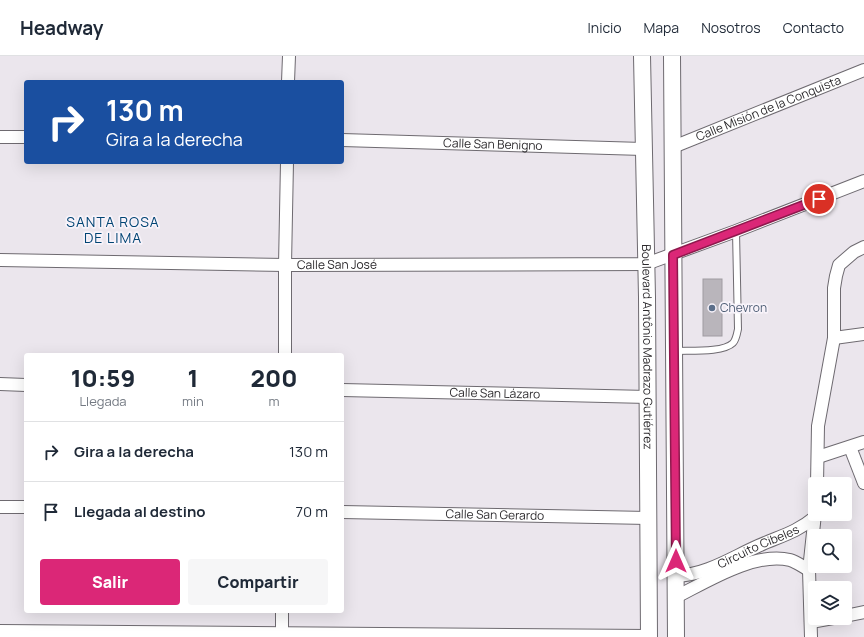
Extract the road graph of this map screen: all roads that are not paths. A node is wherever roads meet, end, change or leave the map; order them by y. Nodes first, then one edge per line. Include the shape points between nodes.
1 (289, 56) edge
2 (642, 56) edge
3 (672, 56) edge
4 (864, 70) edge
5 (288, 80) edge
6 (0, 137) edge
7 (24, 137) edge
8 (344, 140) edge
9 (673, 147) junction
10 (643, 149) junction
11 (287, 164) edge
12 (864, 181) edge
13 (736, 231) junction
14 (864, 247) edge
15 (673, 255) junction
16 (0, 260) edge
17 (646, 264) junction
18 (285, 265) junction
19 (864, 334) edge
20 (834, 338) junction
21 (674, 351) junction
22 (285, 353) edge
23 (0, 384) edge
24 (24, 385) edge
25 (344, 390) edge
26 (648, 397) junction
27 (864, 442) edge
28 (850, 447) junction
29 (818, 457) junction
30 (817, 477) edge
31 (864, 483) edge
32 (0, 507) edge
33 (24, 507) edge
34 (344, 512) edge
35 (648, 518) junction
36 (808, 521) edge
37 (808, 569) edge
38 (676, 576) junction
39 (676, 597) junction
40 (864, 612) edge
41 (282, 613) edge
42 (852, 615) edge
43 (811, 625) edge
44 (0, 631) edge
45 (282, 636) edge
46 (649, 637) edge
47 (676, 637) edge
48 (812, 637) edge

1 - 5 street
2 - 10 street, Boulevard Antônio Madrazo Gutiérrez
3 - 9 street
4 - 9 street, Calle Misión de la Conquista
6 - 7 street
8 - 10 street, Calle San Benigno
9 - 15 street
10 - 17 street, Boulevard Antônio Madrazo Gutiérrez
11 - 18 street
12 - 13 street, Calle San José
13 - 15 street, Calle San José
13 - 21 lane via 737,337 725,348
14 - 20 street via 839,265 834,288
15 - 17 street, Calle San José
15 - 21 street
16 - 18 street, Calle San José
17 - 18 street, Calle San José
17 - 26 street, Boulevard Antônio Madrazo Gutiérrez
18 - 22 street
19 - 20 street
20 - 29 street via 818,426
21 - 38 street
23 - 24 street
25 - 26 street, Calle San Lázaro
26 - 35 street, Boulevard Antônio Madrazo Gutiérrez
27 - 28 street
28 - 29 street
28 - 31 street
29 - 30 street
32 - 33 street
34 - 35 street, Calle San Gerardo
35 - 46 street, Boulevard Antônio Madrazo Gutiérrez
36 - 38 street, Circuito Cibeles via 796,530 702,572
37 - 39 street, Circuito Cibeles via 785,559 763,560 735,568
38 - 39 street
39 - 47 street
40 - 42 street
41 - 45 street
43 - 48 street, Circuito Cibeles
44 - 45 street
45 - 46 street

